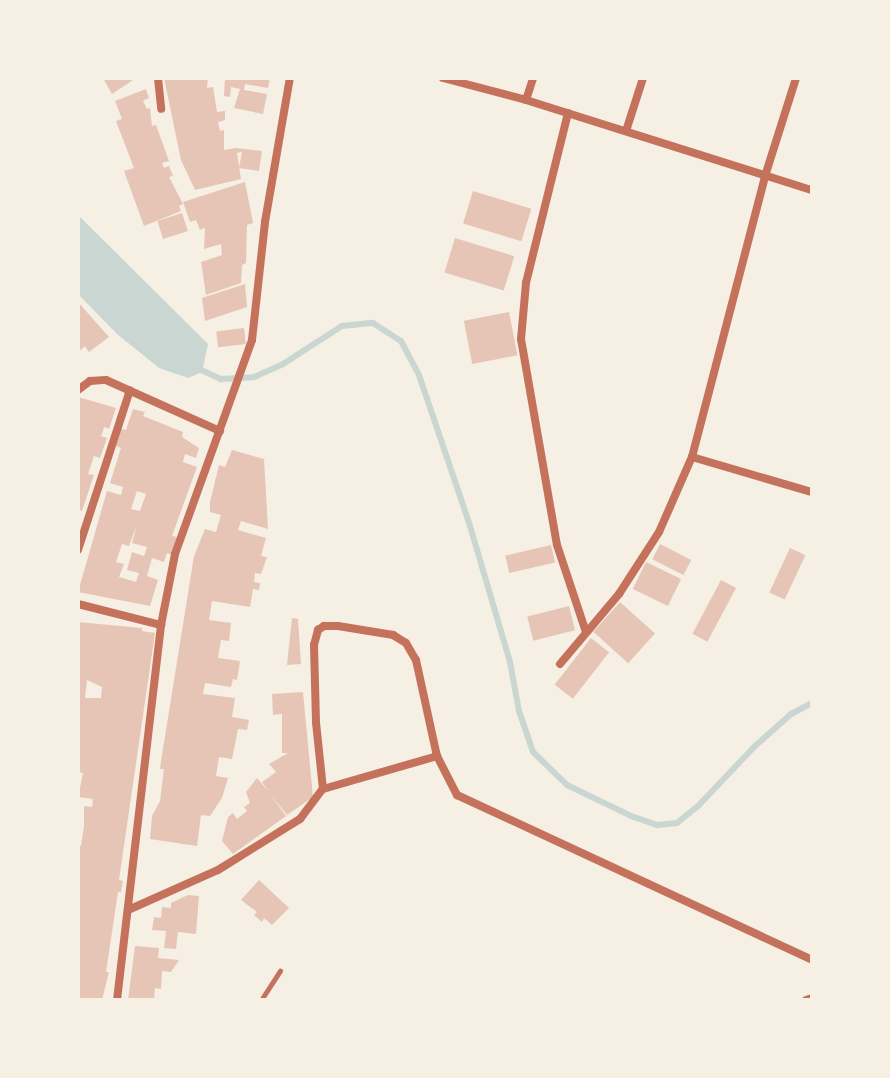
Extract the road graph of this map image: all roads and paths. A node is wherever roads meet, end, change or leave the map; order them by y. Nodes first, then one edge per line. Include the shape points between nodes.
1 (158, 78) edge
2 (290, 78) edge
3 (443, 78) edge
4 (533, 78) edge
5 (643, 78) edge
6 (796, 78) edge
7 (526, 100) junction
8 (161, 109) dead end
9 (568, 113) junction
10 (626, 131) junction
11 (765, 176) junction
12 (812, 190) edge
13 (78, 390) edge
14 (130, 390) junction
15 (220, 431) junction
16 (692, 457) junction
17 (812, 492) edge
18 (78, 550) edge
19 (78, 604) edge
20 (161, 625) junction
21 (586, 632) junction
22 (560, 664) dead end
23 (437, 756) junction
24 (323, 789) junction
25 (128, 910) junction
26 (812, 960) edge
27 (280, 971) dead end
28 (117, 1000) edge
29 (261, 1000) edge

1 - 8 street
2 - 15 street via 265,222 252,340
3 - 7 street
4 - 7 street
5 - 10 street
6 - 11 street
7 - 9 street
9 - 10 street
9 - 21 street via 526,283 521,339 557,545
10 - 11 street
11 - 12 street
11 - 16 street
13 - 14 street via 90,381 106,380
14 - 15 street
14 - 18 street
15 - 20 street via 175,554
16 - 17 street
16 - 21 street via 659,532 619,594
19 - 20 street
20 - 25 street
21 - 22 street
23 - 24 street
23 - 24 street via 416,660 406,643 393,635 324,626 314,645
23 - 26 street via 457,795
24 - 25 street via 300,819 218,870
25 - 28 street
27 - 29 lane

